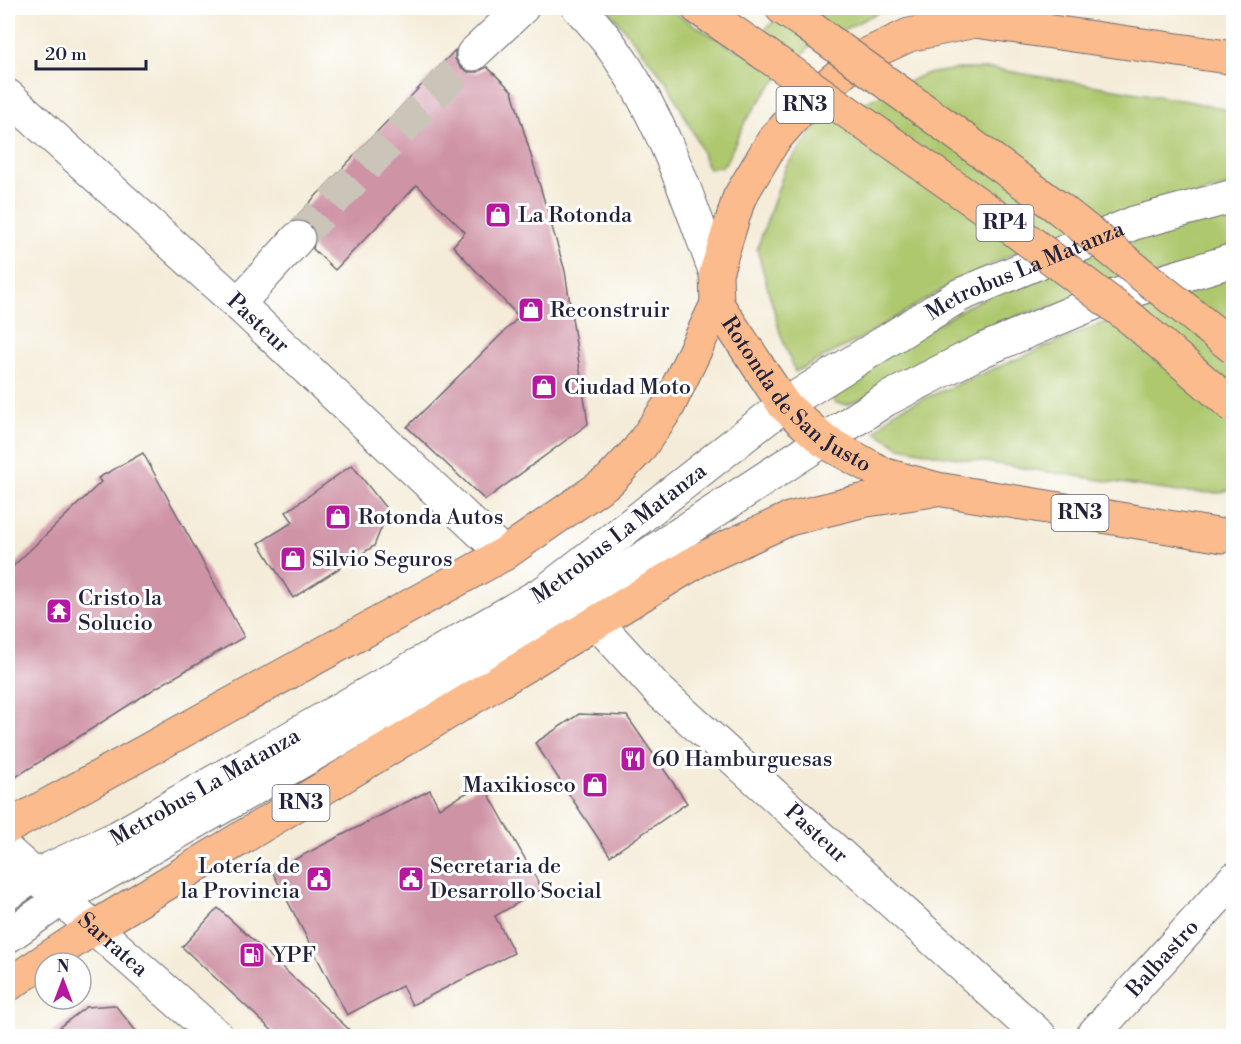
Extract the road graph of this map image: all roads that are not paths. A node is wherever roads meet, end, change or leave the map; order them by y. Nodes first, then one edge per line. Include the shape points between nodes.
1 (522, 8) edge
2 (579, 8) edge
3 (698, 8) edge
4 (946, 8) edge
5 (793, 15) edge
6 (975, 21) junction
7 (473, 54) tunnel mouth
8 (1233, 58) edge
9 (8, 96) edge
10 (1233, 196) edge
11 (298, 238) tunnel mouth
12 (1233, 260) edge
13 (717, 289) junction
14 (238, 304) junction
15 (1233, 348) edge
16 (784, 405) junction
17 (1233, 407) edge
18 (824, 441) junction
19 (938, 489) junction
20 (1230, 536) edge
21 (504, 554) junction
22 (598, 624) junction
23 (8, 826) edge
24 (8, 852) edge
25 (1233, 879) edge
26 (21, 885) edge
27 (60, 900) junction
28 (95, 927) junction
29 (8, 936) edge
30 (8, 985) edge
31 (217, 1036) edge
32 (1040, 1036) edge
33 (1092, 1036) edge

1 - 7 street
2 - 13 street via 596,24 661,130
3 - 17 main road, RP4, bridge via 1004,222 1133,320
4 - 6 street
5 - 15 main road, RP4, bridge via 1060,209
6 - 8 main road, RN3
6 - 13 main road, RN3 via 909,35 860,58 807,102 773,141 739,198
9 - 14 street, Pasteur
10 - 16 street, Metrobus La Matanza via 1134,223 960,295
11 - 14 street
12 - 18 street, Metrobus La Matanza via 1104,299 983,350 885,400
13 - 16 main road, Rotonda de San Justo / RN3
13 - 21 main road, RN3 via 668,407 638,450 610,480
14 - 21 street, Pasteur
16 - 18 main road, Rotonda de San Justo / RN3
16 - 26 street, Metrobus La Matanza via 546,591 118,837
18 - 19 main road, Rotonda de San Justo / RN3 via 885,475
18 - 27 street, Metrobus La Matanza via 559,613
19 - 20 main road, Rotonda de San Justo / RN3
19 - 22 main road, RN3 via 861,501 789,519 699,560
21 - 23 main road, RN3
22 - 28 main road, RN3
22 - 32 street, Pasteur via 659,691
24 - 26 street, Sarratea
25 - 33 street, Balbastro
26 - 27 street, Sarratea
27 - 28 street, Sarratea
27 - 29 street, Metrobus La Matanza
28 - 30 main road, RN3
28 - 31 street, Sarratea

